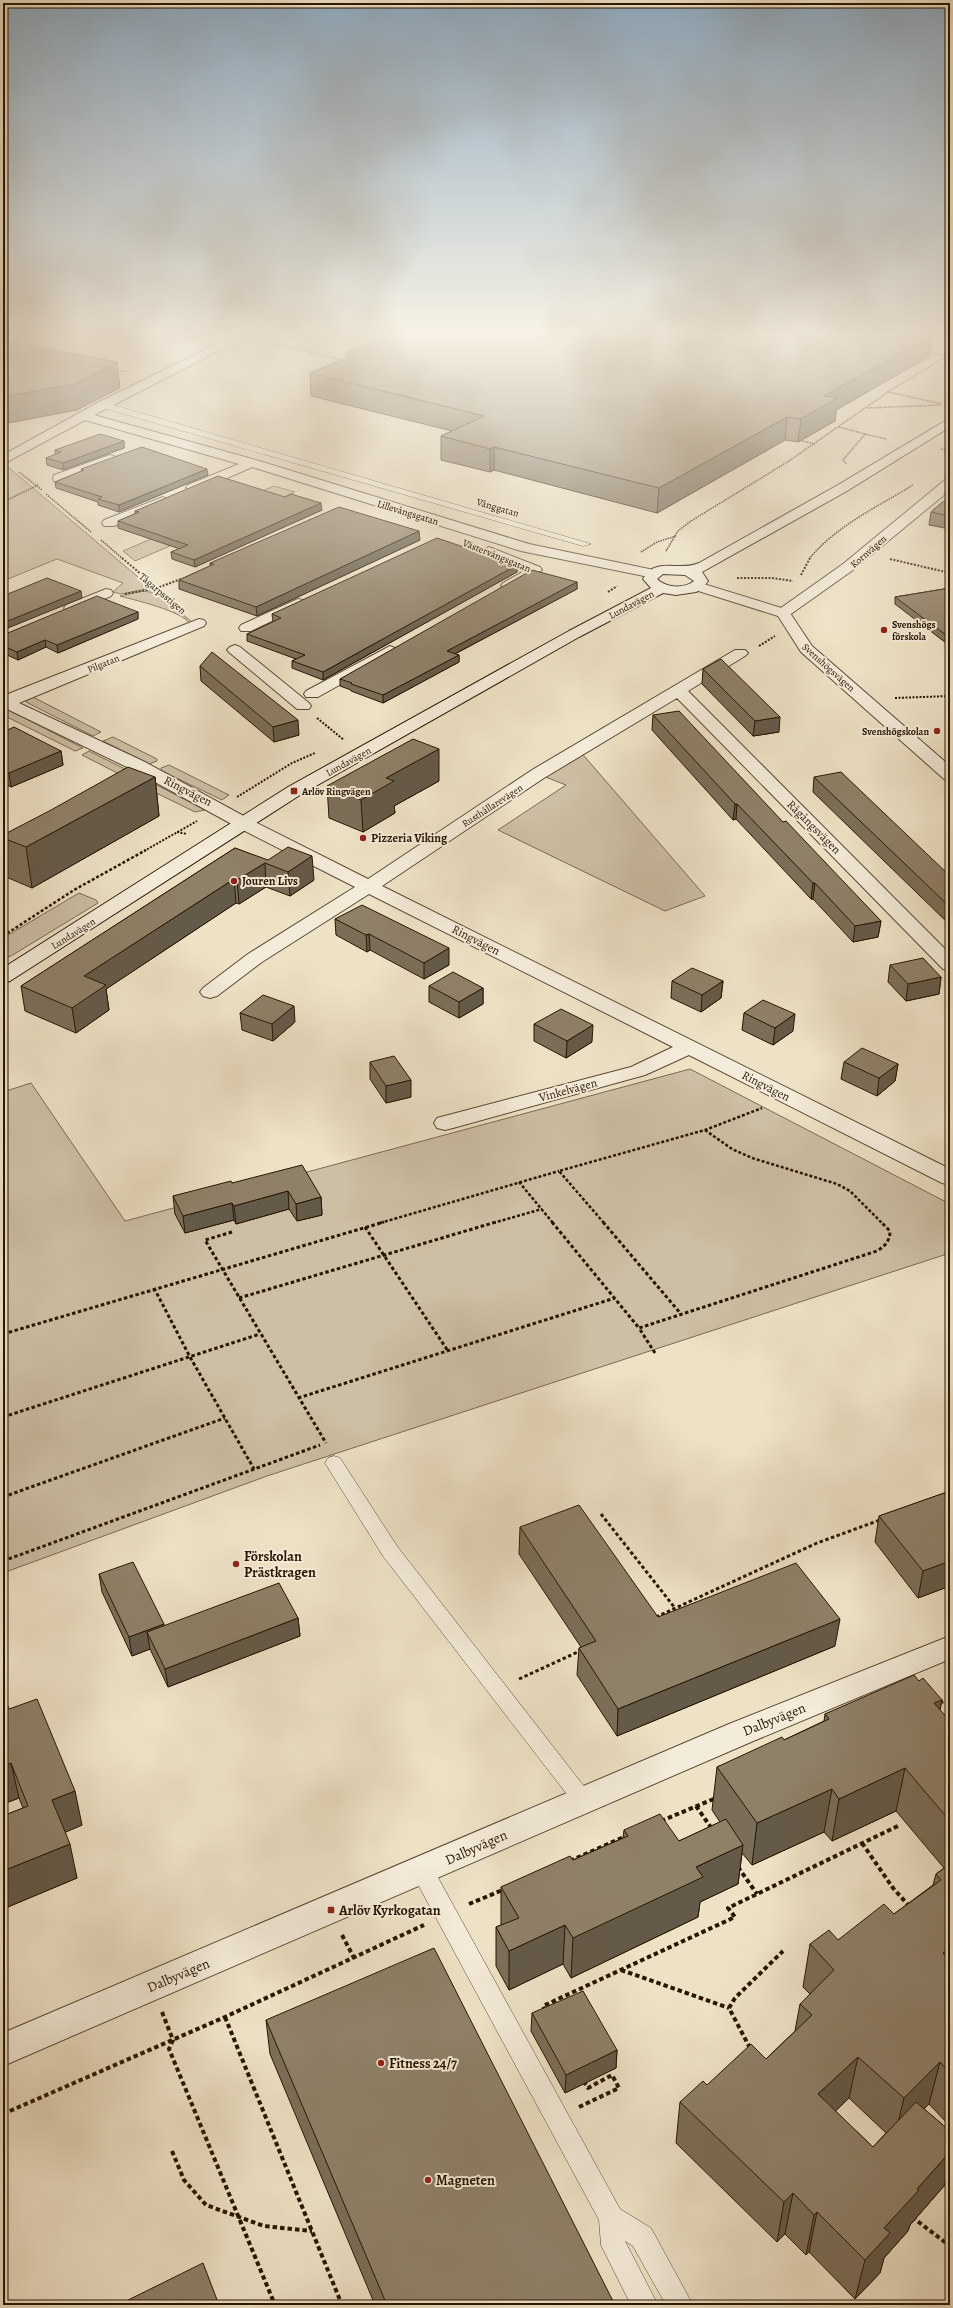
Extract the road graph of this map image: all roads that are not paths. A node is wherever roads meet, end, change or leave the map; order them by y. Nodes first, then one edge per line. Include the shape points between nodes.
1 (45, 438) edge
2 (166, 438) joint
3 (217, 438) edge
4 (925, 438) edge
5 (142, 447) edge
6 (122, 455) edge
7 (8, 458) edge
8 (250, 463) junction
9 (59, 478) dead end
10 (950, 483) edge
11 (364, 498) junction
12 (346, 506) dead end
13 (109, 523) dead end
14 (459, 528) junction
15 (586, 544) dead end
16 (690, 572) junction
17 (658, 580) junction
18 (697, 586) junction
19 (106, 593) road end
20 (493, 594) edge
21 (310, 598) edge
22 (783, 613) junction
23 (58, 614) edge
24 (199, 623) road end
25 (246, 628) dead end
26 (403, 644) edge
27 (234, 650) dead end
28 (740, 653) dead end
29 (678, 690) junction
30 (5, 702) edge
31 (950, 774) edge
32 (245, 824) junction
33 (369, 886) junction
34 (950, 965) edge
35 (3, 977) edge
36 (210, 992) dead end
37 (689, 1047) junction
38 (444, 1123) dead end
39 (950, 1178) edge
40 (334, 1463) dead end
41 (950, 1647) edge
42 (583, 1800) junction
43 (422, 1870) junction
44 (3, 2050) edge
45 (611, 2218) junction
46 (644, 2305) edge
47 (680, 2305) edge

1 - 7 street
2 - 5 street
2 - 8 street, Lillevångsgatan
3 - 15 lane, Vånggatan
4 - 16 street via 836,493
6 - 9 street
8 - 11 street, Lillevångsgatan
8 - 13 street
10 - 22 street, Kornvägen via 818,591
11 - 12 street
11 - 14 street, Lillevångsgatan
14 - 17 street, Lillevångsgatan via 526,548
14 - 20 street, Västervångsgatan via 442,536 535,570
16 - 17 street, Lundavägen via 666,570
16 - 18 street via 700,578
17 - 18 street, Lundavägen via 681,590
17 - 32 street, Lundavägen via 574,634 294,791
18 - 22 street
19 - 23 street
21 - 25 street
22 - 31 street, Svenshögsvägen via 806,649
24 - 30 street, Pilgatan
26 - 27 street via 307,700
28 - 29 street, Rusthållarevägen
29 - 33 street, Rusthållarevägen via 538,774
29 - 34 street, Rågångsvägen
30 - 32 street, Ringvägen via 146,769
32 - 33 street, Ringvägen
32 - 35 street, Lundavägen
33 - 36 street, Rusthållarevägen via 255,958
33 - 37 street, Ringvägen
37 - 38 street, Vinkelvägen via 638,1071
37 - 39 street, Ringvägen
40 - 42 lane via 382,1540
41 - 42 street, Dalbyvägen
42 - 43 street, Dalbyvägen
43 - 44 street, Dalbyvägen
43 - 45 lane
45 - 46 lane via 613,2245
45 - 47 lane via 642,2238

